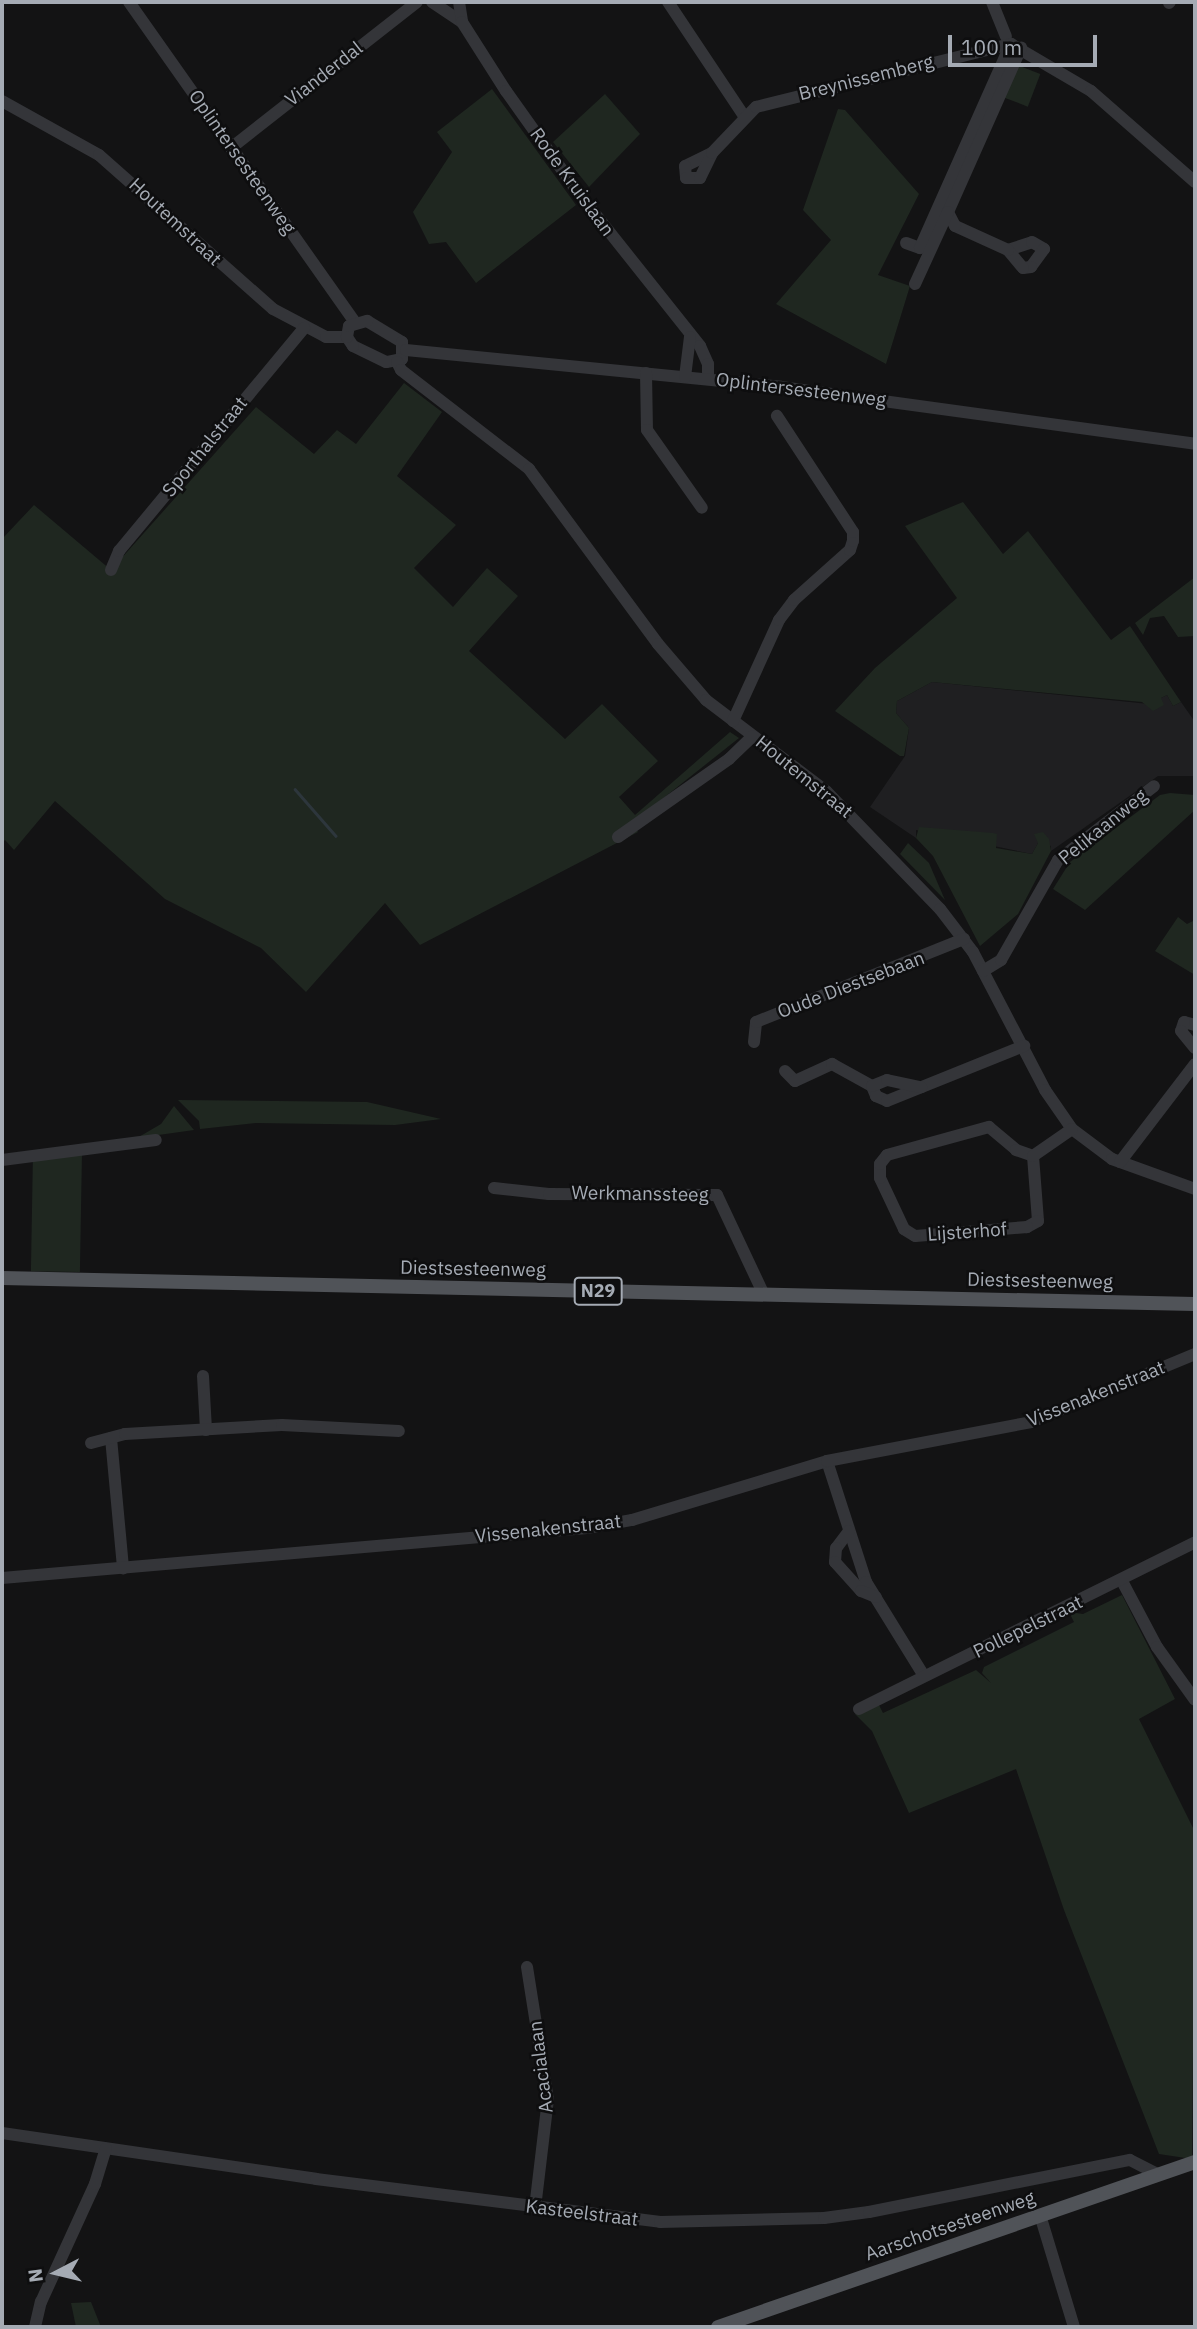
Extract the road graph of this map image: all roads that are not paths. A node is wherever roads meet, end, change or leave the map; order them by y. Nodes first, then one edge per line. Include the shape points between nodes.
1 (129, 2) edge
2 (417, 2) edge
3 (432, 2) edge
4 (459, 2) edge
5 (668, 2) edge
6 (992, 2) edge
7 (462, 22) junction
8 (1013, 42) junction
9 (2, 101) edge
10 (744, 116) junction
11 (231, 148) junction
12 (712, 153) dead end
13 (1195, 182) edge
14 (948, 212) junction
15 (906, 243) dead end
16 (1008, 250) dead end
17 (915, 284) dead end
18 (355, 322) junction
19 (304, 328) junction
20 (347, 337) junction
21 (690, 337) junction
22 (406, 350) junction
23 (397, 362) junction
24 (646, 373) junction
25 (685, 377) junction
26 (708, 379) junction
27 (777, 416) dead end
28 (1195, 444) edge
29 (702, 508) dead end
30 (110, 570) dead end
31 (733, 721) junction
32 (753, 736) junction
33 (1154, 786) dead end
34 (618, 837) dead end
35 (964, 939) junction
36 (983, 971) junction
37 (1195, 1025) edge
38 (754, 1042) dead end
39 (1024, 1046) junction
40 (1195, 1048) edge
41 (1195, 1064) edge
42 (785, 1072) dead end
43 (872, 1086) junction
44 (921, 1087) junction
45 (1072, 1129) junction
46 (156, 1140) dead end
47 (1033, 1156) junction
48 (2, 1160) edge
49 (1120, 1162) junction
50 (494, 1188) dead end
51 (1195, 1189) edge
52 (2, 1278) edge
53 (764, 1295) junction
54 (1195, 1304) edge
55 (1195, 1353) edge
56 (203, 1376) dead end
57 (206, 1430) junction
58 (399, 1431) dead end
59 (111, 1437) junction
60 (92, 1443) dead end
61 (827, 1461) junction
62 (849, 1531) junction
63 (1195, 1542) edge
64 (123, 1568) junction
65 (2, 1578) edge
66 (1122, 1581) junction
67 (876, 1597) junction
68 (924, 1676) junction
69 (1195, 1700) edge
70 (859, 1709) dead end
71 (527, 1967) dead end
72 (2, 2133) edge
73 (106, 2149) junction
74 (1195, 2162) edge
75 (1158, 2174) junction
76 (535, 2208) junction
77 (1040, 2215) junction
78 (753, 2322) edge
79 (35, 2327) edge
80 (718, 2327) edge
81 (1074, 2327) edge

1 - 11 street, Oplintersesteenweg
2 - 11 street, Vianderdal
3 - 7 street, Rode Kruislaan
4 - 7 street, Rode Kruislaan
5 - 10 street
6 - 8 street
7 - 21 street, Rode Kruislaan via 580,195
8 - 10 street, Breynissemberg via 771,102
8 - 13 street via 1091,91
8 - 14 street
8 - 15 street via 920,248
9 - 19 street, Houtemstraat via 99,155 251,292
10 - 12 street, Breynissemberg
11 - 18 street, Oplintersesteenweg
14 - 16 street via 955,226
14 - 17 street
18 - 20 street via 346,330
18 - 22 street via 383,327
19 - 20 street, Houtemstraat via 333,339
19 - 30 street, Sporthalstraat via 119,551
20 - 23 street, Houtemstraat via 361,352
21 - 25 street
21 - 26 street, Rode Kruislaan via 708,364
22 - 23 street
22 - 24 street, Oplintersesteenweg
23 - 31 street, Houtemstraat via 401,370 529,469 676,667
24 - 25 street, Oplintersesteenweg
24 - 29 street via 647,430
25 - 26 street, Oplintersesteenweg
26 - 28 street, Oplintersesteenweg
27 - 31 street via 853,532 853,541 779,620
31 - 32 street, Houtemstraat
32 - 34 street via 729,759
32 - 35 street, Houtemstraat via 860,822
33 - 36 street, Pelikaanweg via 1058,860 1000,960
35 - 36 street, Houtemstraat
35 - 38 street, Oude Diestsebaan via 756,1022
36 - 39 street, Houtemstraat
37 - 40 street via 1184,1022 1181,1026
39 - 44 street
39 - 45 street, Houtemstraat
41 - 49 street
42 - 43 street via 795,1081 832,1065
43 - 44 street via 887,1080
43 - 44 street via 876,1096 887,1101
45 - 47 street
45 - 49 street, Houtemstraat
46 - 48 street
47 - 47 street, Lijsterhof via 1016,1150 989,1127 901,1147 880,1164 880,1178 904,1230 915,1236 1027,1227 1038,1221
49 - 51 street, Houtemstraat
50 - 53 street, Werkmanssteeg via 549,1194 718,1195
52 - 53 main road, Diestsesteenweg / N29
53 - 54 main road, Diestsesteenweg / N29
55 - 61 street, Vissenakenstraat via 1031,1422
56 - 57 street
57 - 58 street via 323,1425
57 - 59 street
59 - 60 street
59 - 64 street
61 - 62 street
61 - 64 street, Vissenakenstraat via 632,1520 587,1528
62 - 67 street
62 - 67 street via 836,1548 835,1562 861,1591
63 - 66 street, Pollepelstraat
64 - 65 street, Vissenakenstraat
66 - 68 street, Pollepelstraat
66 - 69 street via 1157,1647
67 - 68 street
68 - 70 street, Pollepelstraat
71 - 76 street, Acacialaan via 548,2099
72 - 73 street, Kasteelstraat
73 - 76 street, Kasteelstraat
73 - 79 street via 95,2184 45,2291
74 - 75 main road, Aarschotsesteenweg
75 - 76 street, Kasteelstraat via 1130,2160 824,2218 660,2222
75 - 77 main road, Aarschotsesteenweg
77 - 78 main road, Aarschotsesteenweg
77 - 81 street
78 - 80 main road, Aarschotsesteenweg

